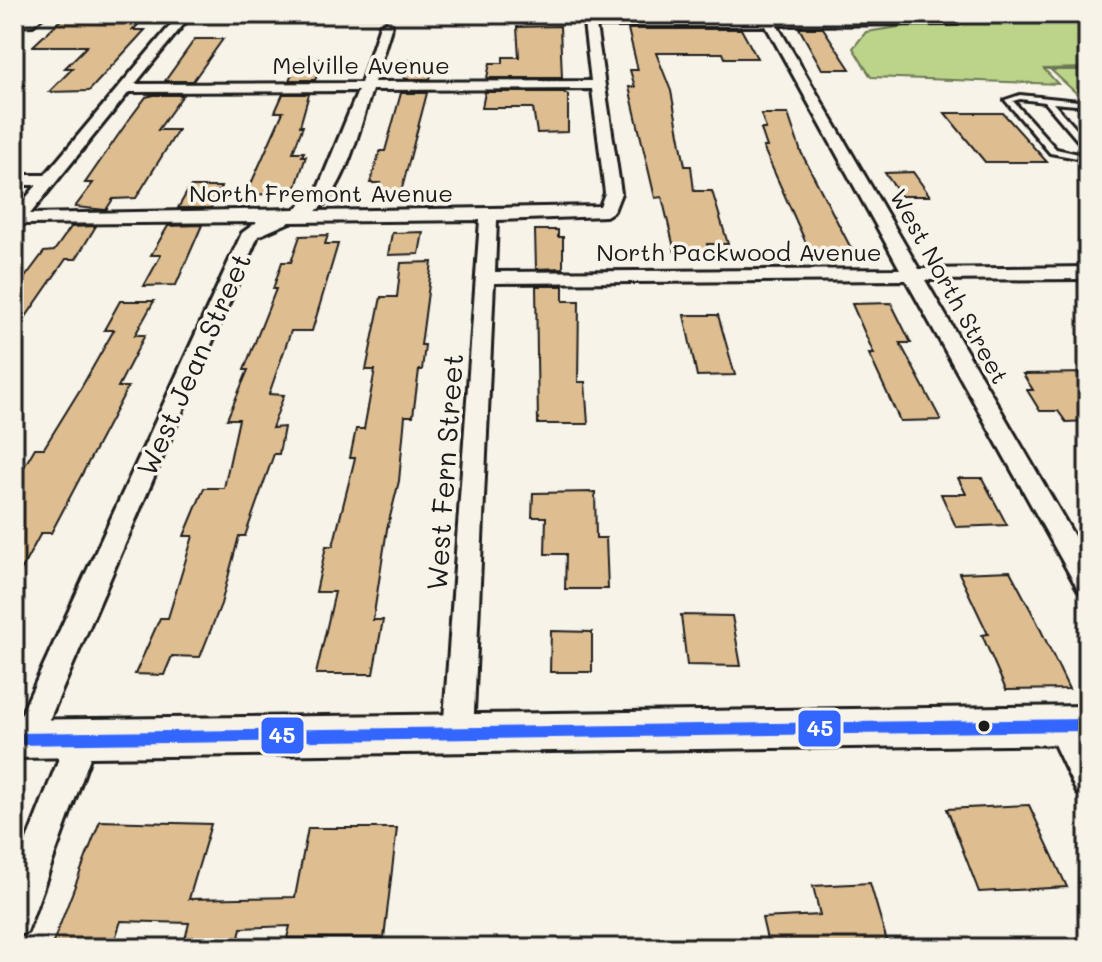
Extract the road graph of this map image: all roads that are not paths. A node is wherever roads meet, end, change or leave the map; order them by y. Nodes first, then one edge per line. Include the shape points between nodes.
1 (40, 14) edge
2 (186, 14) edge
3 (767, 18) edge
4 (959, 21) dead end
5 (14, 23) edge
6 (386, 25) dead end
7 (598, 85) junction
8 (367, 87) junction
9 (125, 88) junction
10 (1047, 100) junction
11 (1088, 104) edge
12 (1088, 147) edge
13 (1088, 158) edge
14 (14, 180) edge
15 (50, 180) junction
16 (299, 214) junction
17 (489, 215) junction
18 (16, 221) edge
19 (1088, 273) edge
20 (915, 274) junction
21 (486, 278) junction
22 (1088, 584) edge
23 (1074, 725) edge
24 (458, 733) junction
25 (20, 738) edge
26 (82, 738) junction
27 (1088, 783) edge
28 (14, 919) edge

1 - 5 street via 29,23
2 - 9 street
3 - 4 street
3 - 7 street via 590,23
3 - 20 street, West North Street
6 - 8 street, West Jean Street
7 - 8 street, Melville Avenue
7 - 17 street, North Fremont Avenue via 613,193 606,211
8 - 9 street, Melville Avenue
8 - 16 street, West Jean Street via 325,195
9 - 15 street
10 - 11 lane
10 - 12 lane
10 - 13 lane via 1008,100 1053,151
14 - 15 street
15 - 18 street
16 - 17 street, North Fremont Avenue
16 - 18 street, North Fremont Avenue
16 - 25 street, West Jean Street via 262,224 251,233
17 - 21 street, West Fern Street
19 - 20 street, North Packwood Avenue
20 - 21 street, North Packwood Avenue
20 - 22 street, West North Street
21 - 24 street, West Fern Street
23 - 24 street
23 - 27 street
24 - 26 street
25 - 26 street
26 - 28 street

